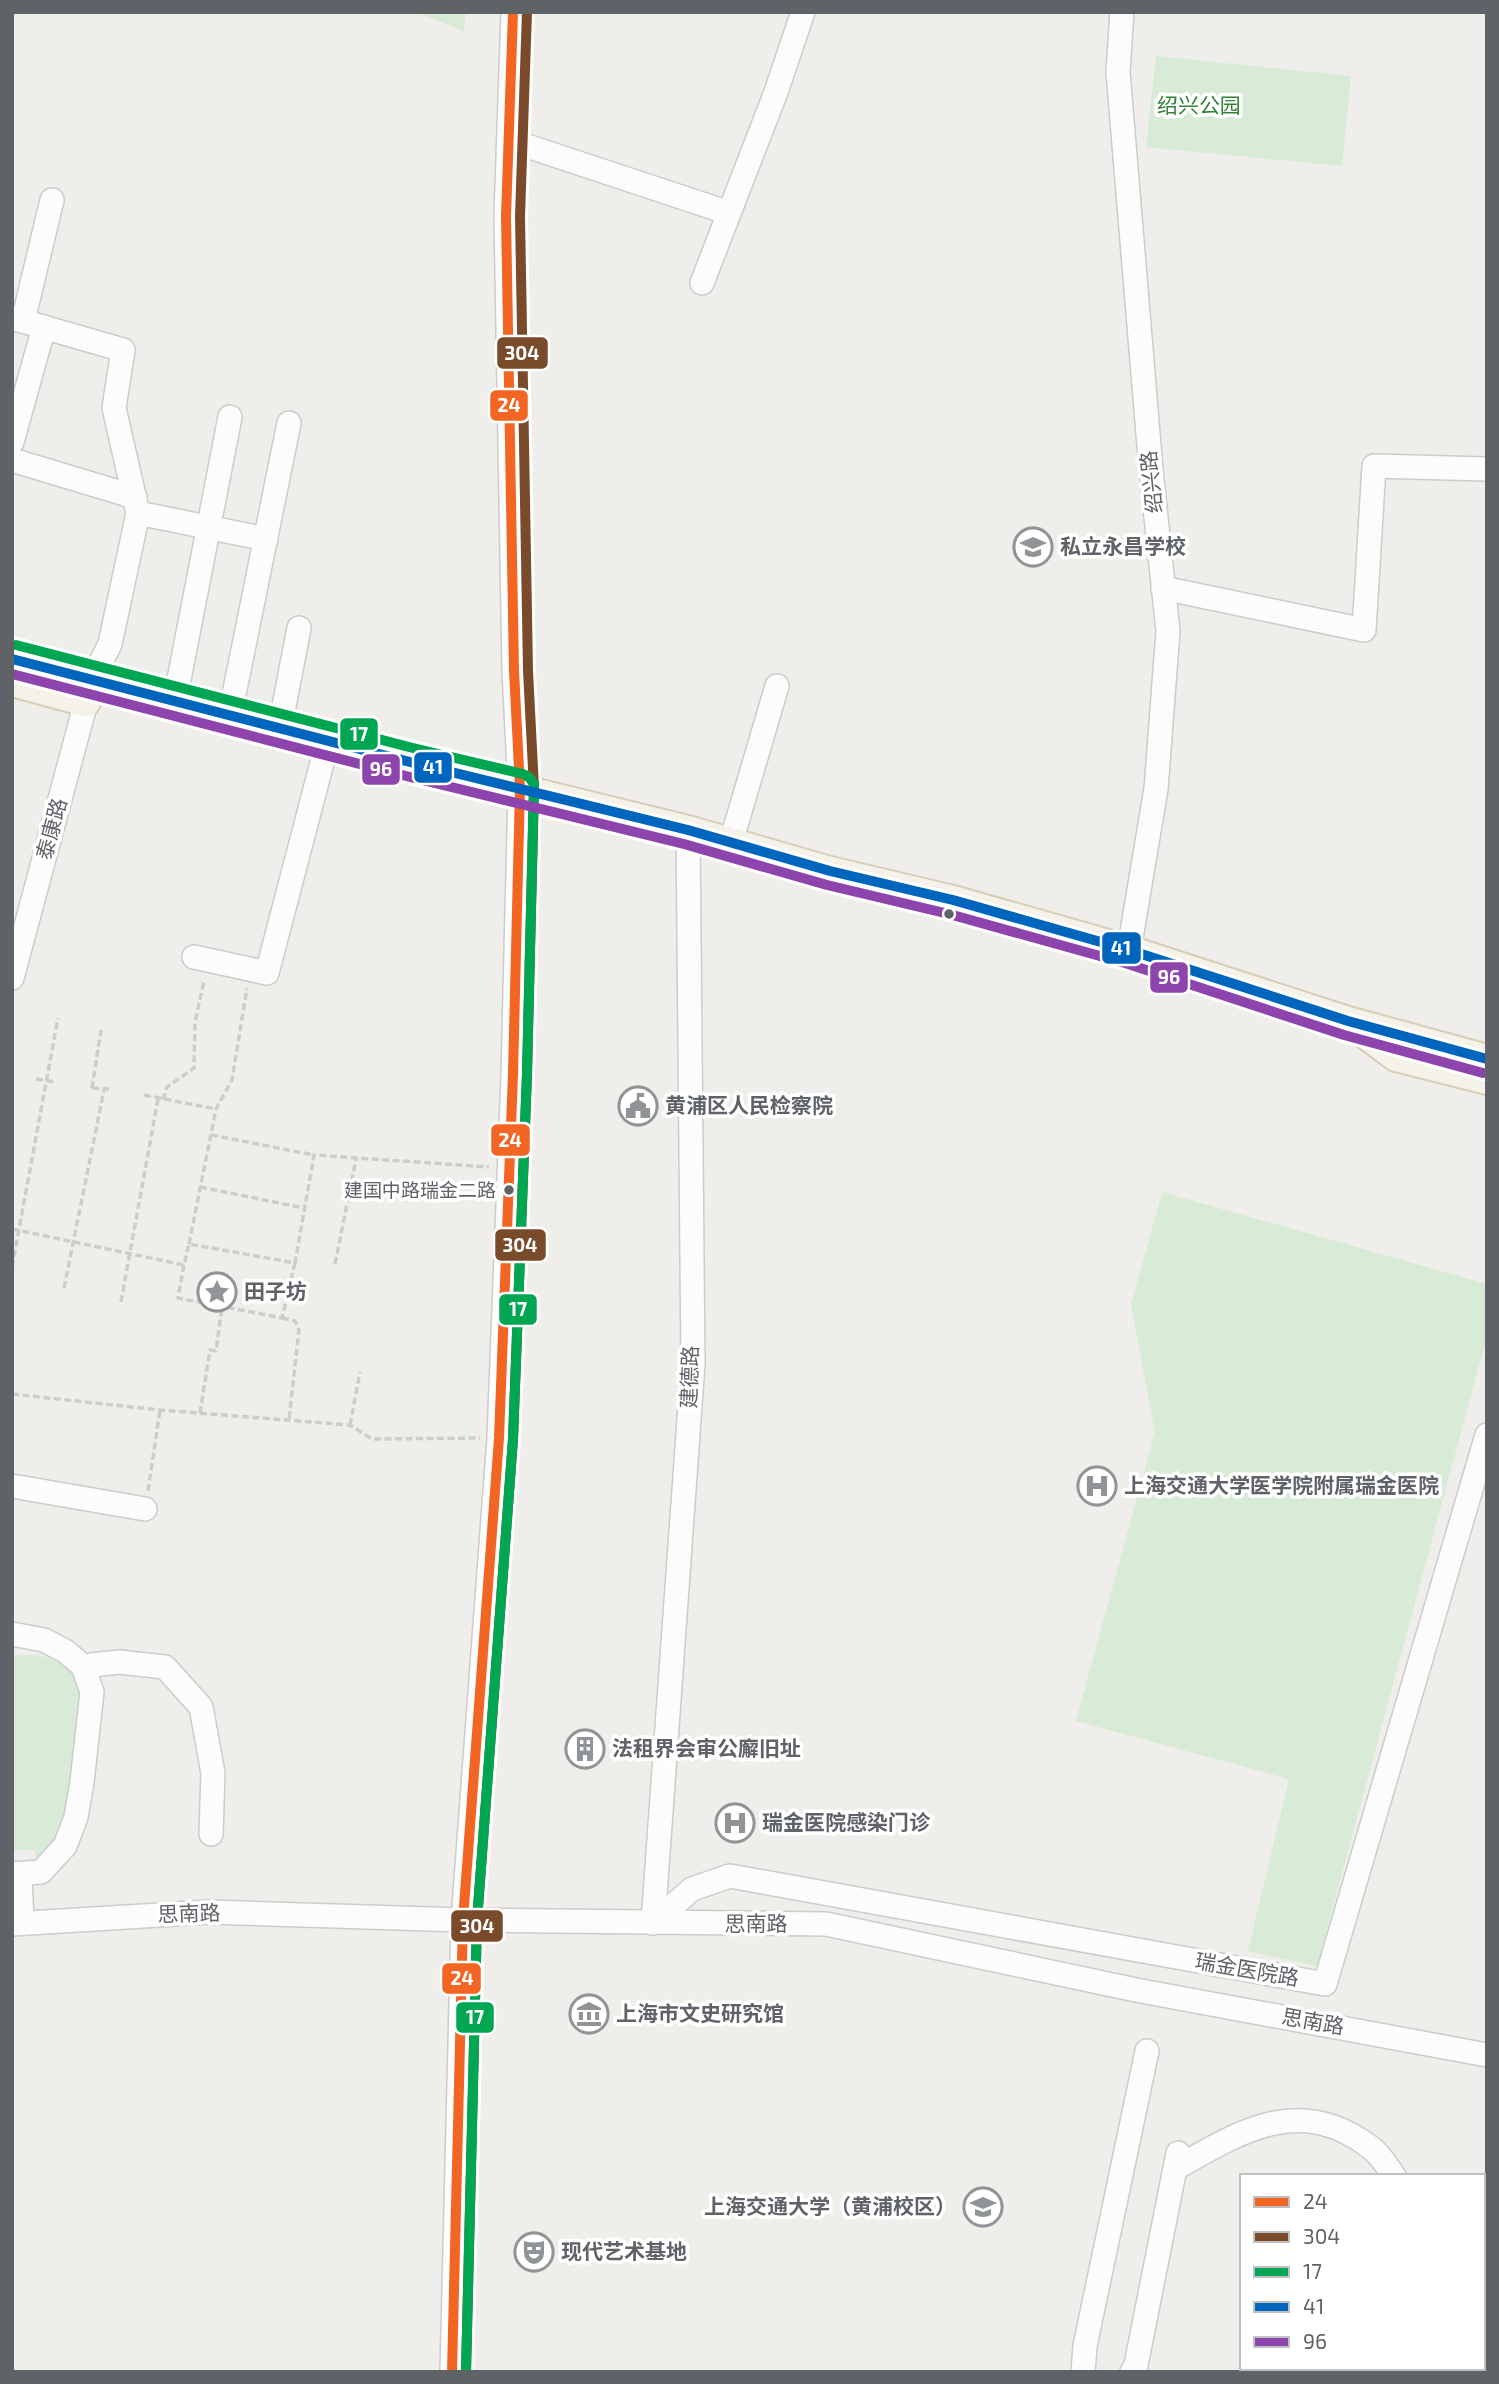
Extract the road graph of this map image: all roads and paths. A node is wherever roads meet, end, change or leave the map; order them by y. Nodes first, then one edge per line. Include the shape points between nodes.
1 (513, 12) edge
2 (803, 12) edge
3 (1122, 12) edge
4 (509, 140) junction
5 (52, 200) dead end
6 (729, 213) junction
7 (702, 283) dead end
8 (26, 322) edge
9 (230, 417) dead end
10 (289, 423) dead end
11 (12, 442) edge
12 (12, 460) edge
13 (1487, 469) edge
14 (136, 505) junction
15 (209, 528) junction
16 (266, 539) junction
17 (1163, 588) junction
18 (299, 628) dead end
19 (12, 659) edge
20 (12, 682) edge
21 (777, 686) dead end
22 (89, 691) junction
23 (176, 700) junction
24 (230, 714) junction
25 (280, 727) junction
26 (328, 740) junction
27 (520, 788) junction
28 (688, 830) junction
29 (731, 842) junction
30 (1129, 950) junction
31 (201, 959) joint
32 (250, 970) junction
33 (12, 978) edge
34 (58, 1018) dead end
35 (1348, 1021) junction
36 (102, 1030) dead end
37 (1487, 1059) edge
38 (36, 1079) dead end
39 (1487, 1080) edge
40 (47, 1081) junction
41 (55, 1082) dead end
42 (144, 1095) dead end
43 (161, 1099) junction
44 (216, 1109) junction
45 (211, 1135) junction
46 (314, 1155) junction
47 (356, 1159) junction
48 (509, 1168) junction
49 (200, 1187) junction
50 (304, 1208) junction
51 (12, 1229) edge
52 (18, 1230) junction
53 (73, 1241) junction
54 (189, 1244) junction
55 (130, 1254) junction
56 (295, 1263) junction
57 (335, 1264) dead end
58 (184, 1265) junction
59 (12, 1267) edge
60 (64, 1288) dead end
61 (121, 1301) dead end
62 (222, 1307) junction
63 (282, 1318) junction
64 (360, 1371) dead end
65 (12, 1394) edge
66 (160, 1410) junction
67 (200, 1413) junction
68 (288, 1421) junction
69 (350, 1425) junction
70 (1487, 1435) edge
71 (499, 1438) junction
72 (12, 1486) edge
73 (145, 1509) joint
74 (12, 1634) edge
75 (83, 1666) junction
76 (211, 1834) dead end
77 (16, 1875) edge
78 (463, 1920) junction
79 (653, 1923) junction
80 (17, 1924) edge
81 (1147, 2050) dead end
82 (1487, 2054) edge
83 (1392, 2174) edge
84 (452, 2372) edge
85 (1083, 2372) edge
86 (1132, 2372) edge

1 - 4 street
2 - 6 street
3 - 17 street, 绍兴路 via 1118,72
4 - 6 street
4 - 27 street via 506,216 513,671
5 - 8 street
6 - 7 street
8 - 11 street
8 - 14 street via 123,350 114,408
9 - 15 street
10 - 16 street
12 - 14 street
13 - 17 street via 1374,466 1364,630
14 - 15 street
14 - 22 street, 泰康路 via 110,643
15 - 16 street
15 - 23 street
16 - 24 street
17 - 30 street, 绍兴路 via 1168,631 1156,789
18 - 25 street
19 - 22 main road
20 - 22 main road
21 - 29 street
22 - 23 main road
22 - 33 street, 泰康路
23 - 24 main road
24 - 25 main road
25 - 26 main road
26 - 27 main road
26 - 32 street via 267,973
27 - 28 main road
27 - 48 street
28 - 29 main road
28 - 79 street, 建德路 via 692,1364
29 - 30 main road
30 - 35 main road
31 - 32 street
31 - 43 path via 194,1068 167,1087
32 - 44 path via 232,1080
34 - 40 path
35 - 37 main road
35 - 39 main road via 1396,1057
36 - 53 path via 91,1088 106,1090
38 - 40 path
40 - 41 path
40 - 52 path
42 - 43 path
43 - 44 path
43 - 55 path
44 - 45 path
45 - 46 path
45 - 49 path
46 - 47 path
46 - 50 path
47 - 48 path
47 - 57 path
48 - 71 street
49 - 50 path
49 - 54 path
50 - 56 path
51 - 52 path
52 - 53 path
52 - 59 path
53 - 55 path
53 - 60 path
54 - 56 path
54 - 58 path
55 - 58 path
55 - 61 path
56 - 63 path
58 - 62 path via 178,1298
62 - 63 path
62 - 67 path
63 - 68 path via 295,1321 299,1330
64 - 69 path
65 - 66 path
66 - 67 path
66 - 73 path
67 - 68 path
68 - 69 path
69 - 71 path via 372,1439
70 - 79 street, 瑞金医院路 via 1325,1984 730,1876 692,1889
71 - 78 street
72 - 73 street
74 - 75 street via 44,1640
75 - 76 street via 119,1662 165,1667 201,1707 213,1773
75 - 77 street via 93,1692 76,1817 65,1846 41,1872
77 - 80 street
78 - 79 street, 思南路
78 - 80 street, 思南路 via 209,1912
78 - 84 street
79 - 82 street, 思南路 via 826,1924 1136,1990
81 - 85 street
83 - 86 street via 1372,2148 1336,2126 1308,2120 1284,2120 1231,2136 1177,2161

